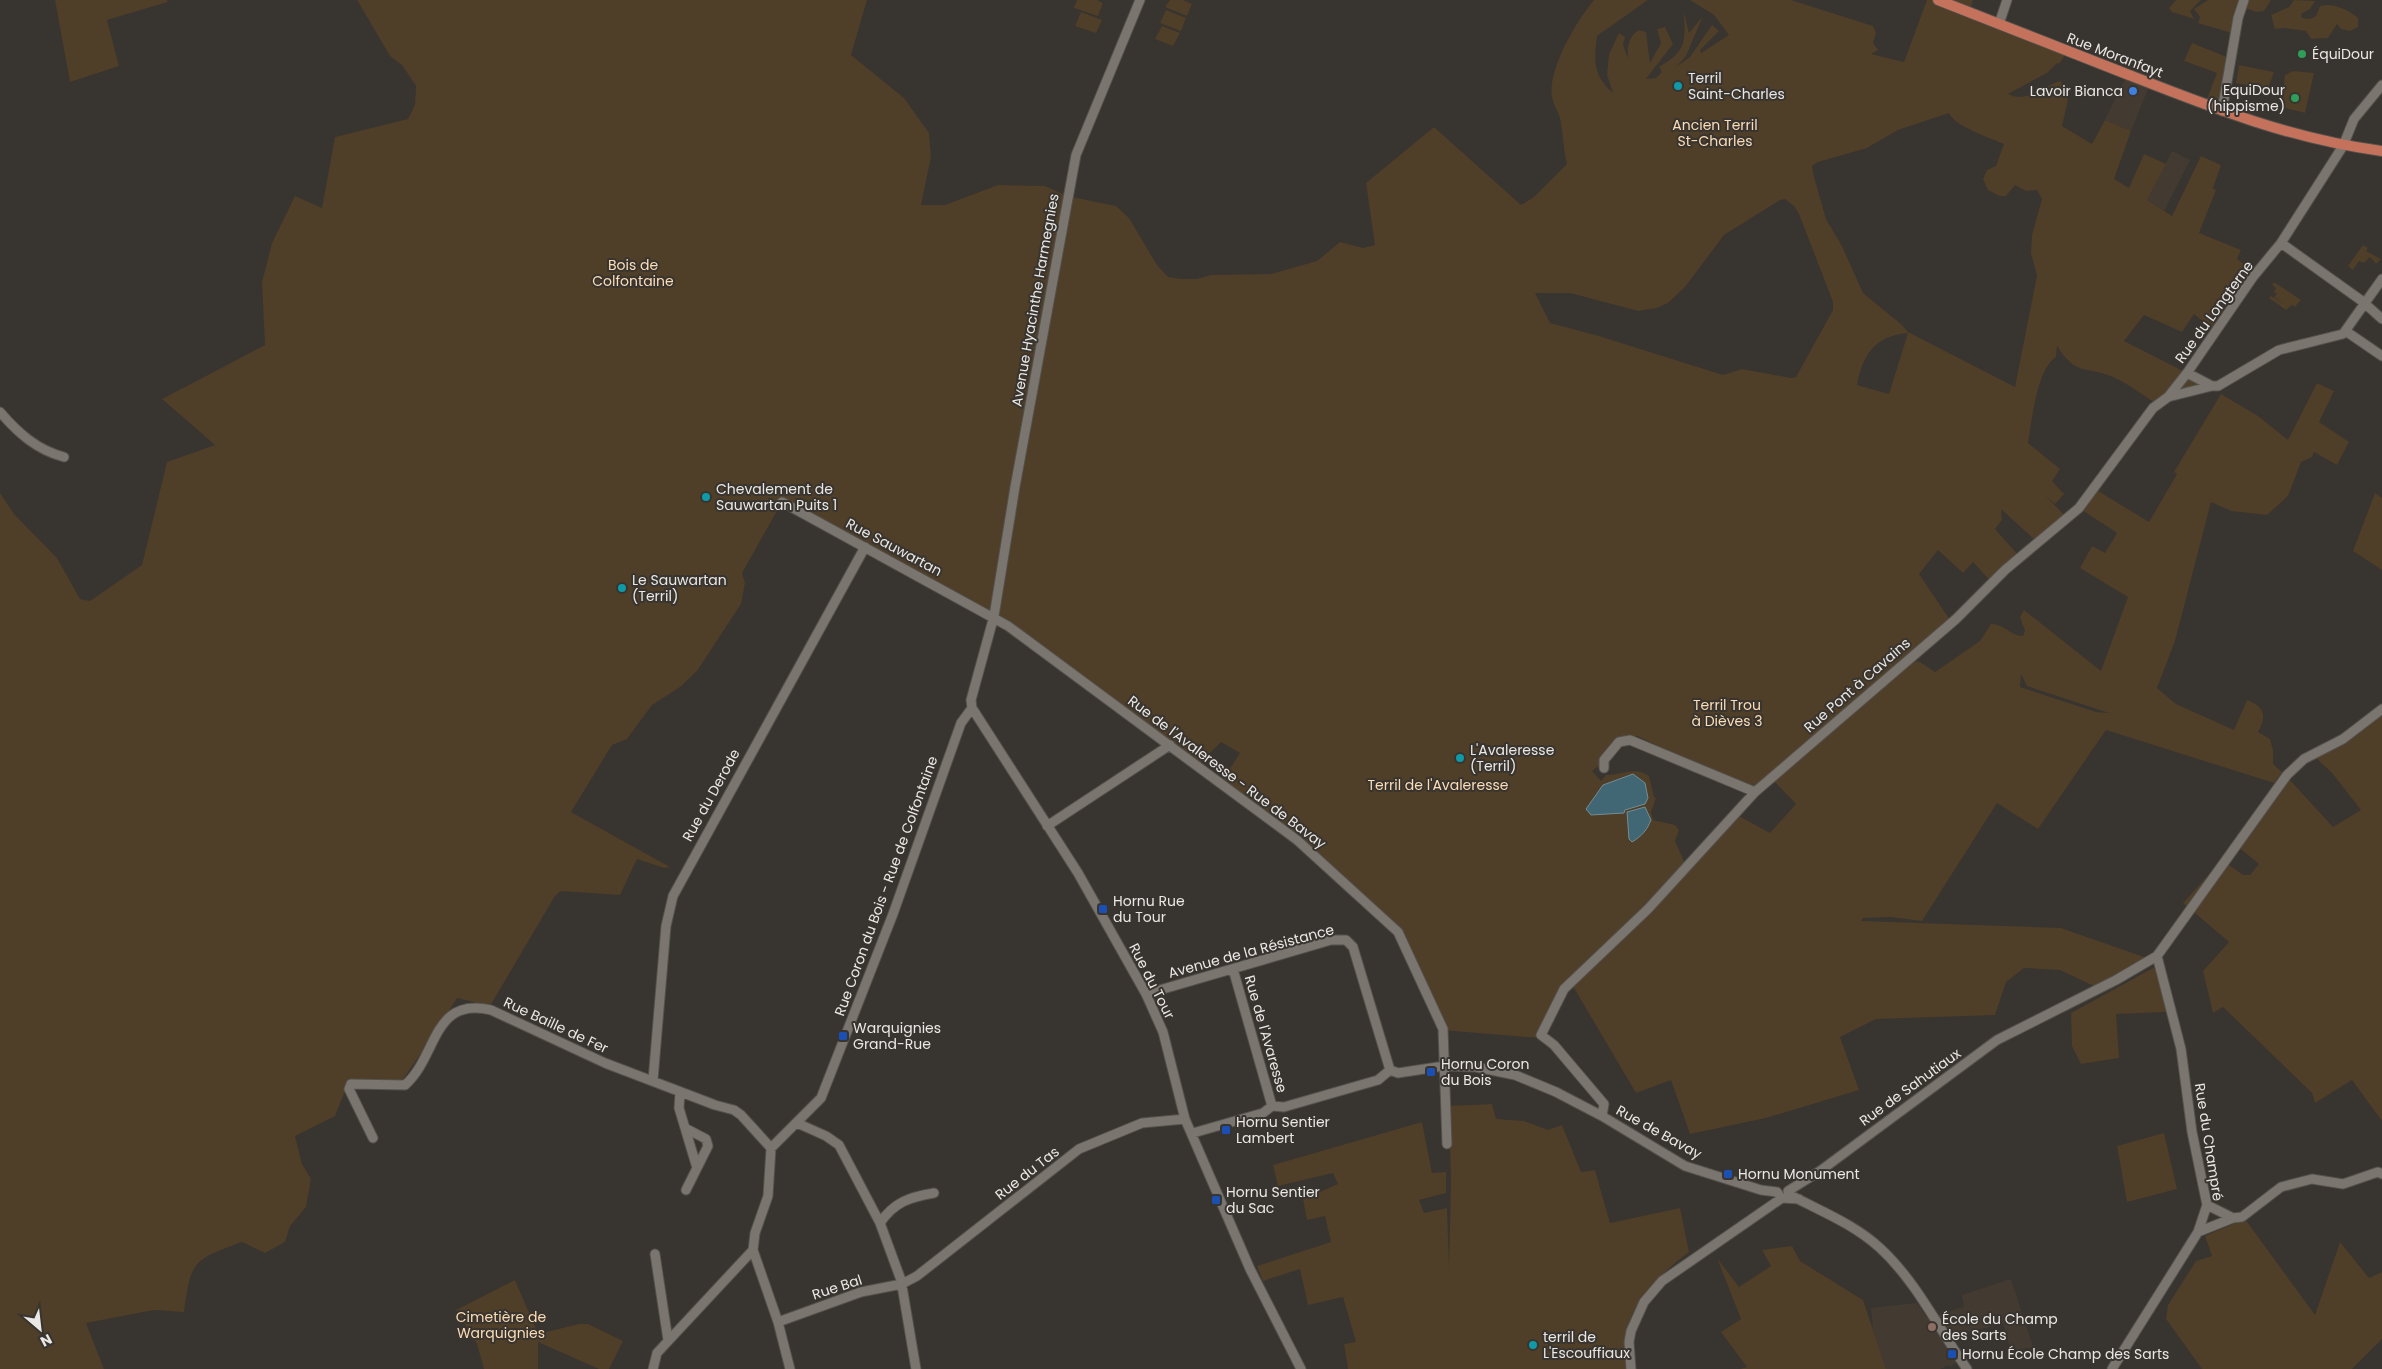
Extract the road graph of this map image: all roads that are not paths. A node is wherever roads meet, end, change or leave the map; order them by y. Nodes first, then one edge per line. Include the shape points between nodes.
1 (1140, 0) edge
2 (1938, 0) edge
3 (2007, 0) edge
4 (2244, 0) edge
5 (1999, 24) junction
6 (2382, 85) edge
7 (2222, 111) junction
8 (2343, 146) junction
9 (2382, 151) edge
10 (2281, 242) junction
11 (2382, 279) edge
12 (2364, 304) junction
13 (2382, 319) edge
14 (2347, 332) junction
15 (2382, 356) edge
16 (2187, 373) junction
17 (2212, 386) junction
18 (2168, 397) junction
19 (0, 412) edge
20 (64, 457) dead end
21 (782, 502) dead end
22 (865, 547) junction
23 (994, 616) junction
24 (972, 708) junction
25 (2382, 709) edge
26 (1170, 745) junction
27 (1604, 768) dead end
28 (1755, 792) junction
29 (1047, 826) junction
30 (2157, 956) junction
31 (1233, 969) junction
32 (1146, 994) junction
33 (1541, 1034) joint
34 (1444, 1066) junction
35 (1390, 1070) junction
36 (653, 1080) junction
37 (680, 1092) junction
38 (1272, 1106) junction
39 (1602, 1116) junction
40 (1185, 1119) junction
41 (797, 1123) junction
42 (685, 1128) junction
43 (1193, 1133) junction
44 (373, 1138) dead end
45 (1447, 1144) dead end
46 (771, 1148) junction
47 (697, 1168) junction
48 (2382, 1174) edge
49 (1799, 1184) junction
50 (686, 1190) dead end
51 (934, 1193) dead end
52 (1780, 1196) junction
53 (1799, 1199) junction
54 (2207, 1205) junction
55 (2233, 1218) junction
56 (880, 1223) junction
57 (2198, 1232) junction
58 (753, 1250) junction
59 (655, 1254) dead end
60 (902, 1282) junction
61 (778, 1322) junction
62 (668, 1340) junction
63 (653, 1369) edge
64 (790, 1369) edge
65 (916, 1369) edge
66 (1301, 1369) edge
67 (1631, 1369) edge
68 (1967, 1369) edge
69 (2112, 1369) edge

1 - 23 street, Avenue Hyacinthe Harmegnies via 1076,155
2 - 5 main road, Rue Moranfayt
3 - 5 street
4 - 7 street
5 - 7 main road, Rue Moranfayt
6 - 8 street, Rue du Longterne via 2354,119
7 - 8 main road, Rue Moranfayt via 2278,130
8 - 9 main road, Rue Moranfayt
8 - 10 street, Rue du Longterne
10 - 12 street
10 - 16 street, Rue du Longterne
11 - 12 street
12 - 13 street
12 - 14 street via 2348,325
14 - 15 street
14 - 17 street, Rue Pont à Cavains via 2278,350 2225,383
16 - 17 street
16 - 18 street, Rue du Longterne
17 - 18 street, Rue Pont à Cavains
18 - 28 street, Rue Pont à Cavains via 2153,408 2079,508 2005,570 1952,623
19 - 20 street via 36,446
21 - 22 street, Rue Sauwartan
22 - 23 street, Rue Sauwartan
22 - 36 street, Rue du Derode via 673,896 666,926
23 - 24 street, Rue Coron du Bois - Rue de Colfontaine via 972,697
23 - 26 street, Rue de l'Avaleresse - Rue de Bavay
24 - 29 street, Rue du Tour
24 - 41 street, Rue Coron du Bois - Rue de Colfontaine via 961,722 893,914 821,1098
25 - 30 street via 2343,739 2311,755 2287,775
26 - 29 street
26 - 34 street, Rue de l'Avaleresse - Rue de Bavay via 1297,840 1398,932 1443,1029
27 - 28 street via 1604,760 1619,742 1630,740
28 - 33 street, Rue Pont à Cavains via 1635,923 1564,989
29 - 32 street, Rue du Tour via 1078,873
30 - 49 street, Rue de Sahutiaux via 1997,1040
30 - 54 street, Rue du Champré via 2180,1049
31 - 32 street, Avenue de la Résistance
31 - 35 street, Avenue de la Résistance via 1331,940 1350,942
31 - 38 street, Rue de l'Avaresse
32 - 40 street, Rue du Tour via 1163,1032
33 - 39 street, Rue de Bavay via 1604,1104
34 - 35 street via 1398,1072
34 - 39 street via 1476,1067 1515,1075
34 - 45 street
35 - 38 street via 1378,1080 1284,1107
36 - 37 street, Rue Baille de Fer
36 - 44 street, Rue Baille de Fer via 605,1063 491,1010 471,1007 457,1010 447,1020 405,1085 351,1084 349,1089
37 - 42 street via 679,1108
37 - 46 street, Rue Baille de Fer via 734,1110
38 - 43 street via 1264,1113
39 - 52 street, Rue de Bavay via 1685,1166
40 - 43 street, Rue du Tour
40 - 60 street, Rue du Tas via 1142,1123 1079,1149 917,1276
41 - 46 street, Rue Coron du Bois - Rue de Colfontaine
41 - 56 street via 826,1136 839,1146
42 - 47 street
42 - 47 street via 708,1142
43 - 66 street, Rue du Tour via 1250,1269
46 - 58 street via 768,1196 755,1233
47 - 50 street
48 - 55 street via 2378,1172 2344,1184 2312,1179 2281,1187 2242,1217
49 - 52 street, Rue de Sahutiaux via 1793,1182
49 - 53 street
51 - 56 street via 904,1200 888,1210
52 - 53 street, Rue de Bavay
52 - 67 street via 1672,1273 1653,1291 1630,1331
53 - 68 street via 1834,1216 1878,1246 1894,1262
54 - 55 street
54 - 57 street, Rue du Champré
55 - 57 street
56 - 60 street
57 - 69 street, Rue du Champré
58 - 61 street
58 - 62 street
59 - 62 street
60 - 61 street, Rue Bal via 861,1292
60 - 65 street
61 - 64 street
62 - 63 street via 654,1358

